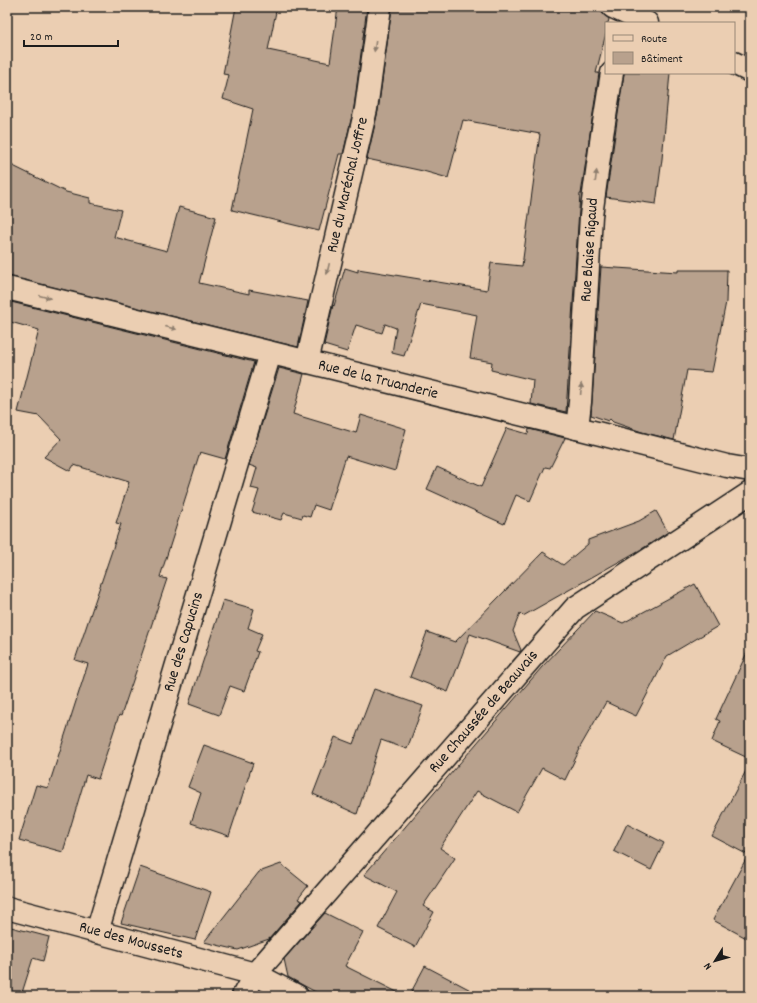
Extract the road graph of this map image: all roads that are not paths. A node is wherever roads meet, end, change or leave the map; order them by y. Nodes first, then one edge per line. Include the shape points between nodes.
1 (380, 7) edge
2 (621, 12) edge
3 (646, 22) edge
4 (735, 64) edge
5 (750, 71) edge
6 (612, 74) edge
7 (7, 288) edge
8 (270, 353) junction
9 (307, 362) junction
10 (577, 428) junction
11 (750, 470) edge
12 (750, 493) edge
13 (7, 908) edge
14 (98, 932) junction
15 (255, 974) junction
16 (243, 996) edge
17 (298, 996) edge

1 -> 9 street, Rue du Maréchal Joffre via 366,108
2 - 3 street
4 - 5 street
10 -> 6 street, Rue Blaise Rigaud via 591,216
7 -> 8 street, Rue de la Truanderie
8 - 9 street, Rue de la Truanderie
8 - 14 street, Rue des Capucins
9 - 10 street, Rue de la Truanderie
10 - 11 street, Rue de la Truanderie
12 - 15 street, Rue Chaussée de Beauvais via 575,608
13 - 14 street, Rue des Moussets
14 - 15 street, Rue des Moussets
15 - 16 street, Rue Chaussée de Beauvais
15 - 17 street, Rue des Moussets

